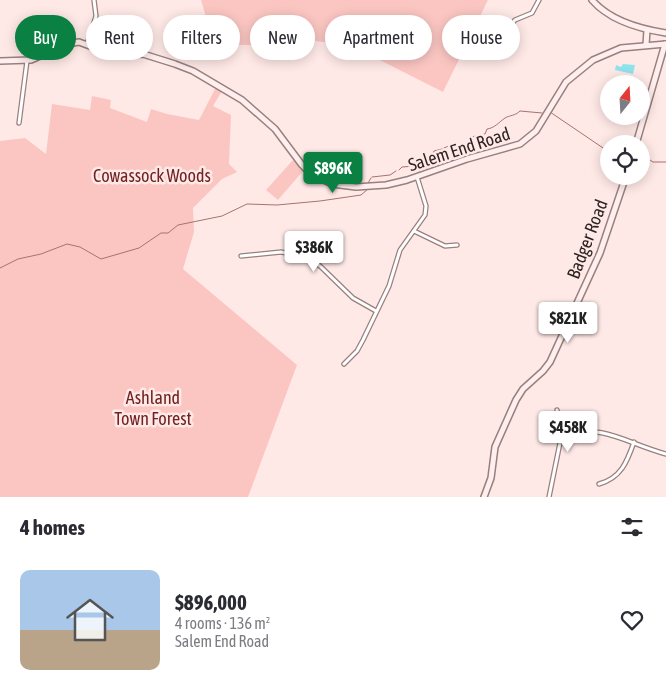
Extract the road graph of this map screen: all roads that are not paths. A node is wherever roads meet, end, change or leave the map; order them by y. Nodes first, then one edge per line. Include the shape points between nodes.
1 (94, 0) edge
2 (538, 0) edge
3 (592, 0) edge
4 (96, 15) edge
5 (520, 17) edge
6 (647, 30) junction
7 (665, 33) edge
8 (86, 44) edge
9 (666, 44) edge
10 (646, 45) junction
11 (153, 57) edge
12 (0, 61) edge
13 (27, 61) junction
14 (19, 124) dead end
15 (639, 135) edge
16 (417, 178) junction
17 (623, 185) edge
18 (414, 231) junction
19 (456, 245) dead end
20 (241, 256) dead end
21 (376, 311) junction
22 (344, 364) dead end
23 (557, 410) dead end
24 (562, 433) junction
25 (634, 442) junction
26 (666, 454) edge
27 (599, 484) dead end
28 (484, 497) edge
29 (549, 497) edge

1 - 4 street
2 - 5 street via 532,13
3 - 6 street via 611,15
6 - 7 street
6 - 10 street
8 - 13 street, Salem End Road via 71,43
9 - 10 street, Salem End Road
9 - 15 street
10 - 16 street, Salem End Road via 611,51 583,67 562,87 538,127 525,141
11 - 16 street, Salem End Road via 193,71 233,93 275,129 302,166 322,180 356,187
12 - 13 street, Salem End Road
13 - 14 street
16 - 18 street via 426,212
17 - 28 street, Badger Road via 600,253 550,362 523,389 509,414 495,447 491,478
18 - 19 street via 445,246
18 - 21 street via 400,250
20 - 21 street via 280,252 302,256 320,266 353,298
21 - 22 street via 360,346
23 - 24 street
24 - 25 street via 596,430
24 - 29 street
25 - 26 street
25 - 27 street via 622,470 611,480

